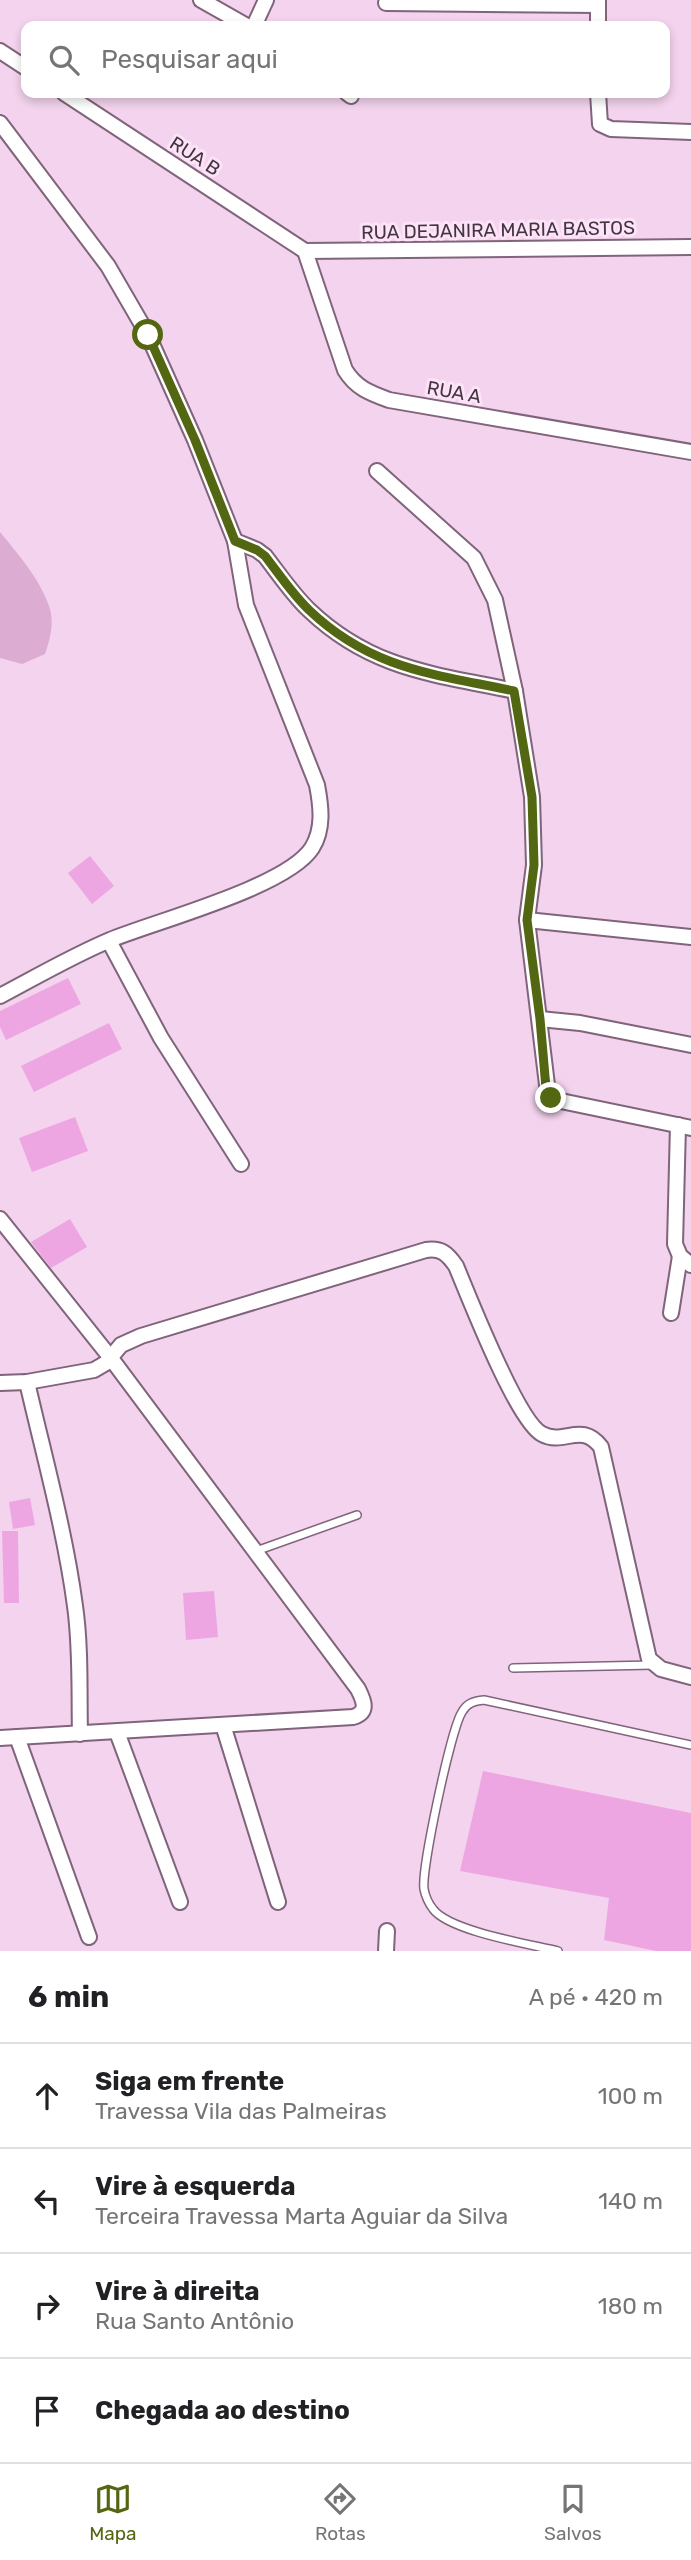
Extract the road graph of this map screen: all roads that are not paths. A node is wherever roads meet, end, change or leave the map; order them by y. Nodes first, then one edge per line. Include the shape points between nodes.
1 (201, 0) edge
2 (266, 0) edge
3 (387, 3) dead end
4 (598, 3) edge
5 (238, 21) edge
6 (256, 21) edge
7 (598, 21) edge
8 (0, 51) edge
9 (21, 65) edge
10 (72, 98) edge
11 (597, 98) edge
12 (0, 123) edge
13 (691, 125) edge
14 (669, 131) junction
15 (691, 132) edge
16 (691, 247) edge
17 (305, 251) junction
18 (691, 452) edge
19 (377, 471) dead end
20 (235, 541) junction
21 (514, 691) junction
22 (527, 920) junction
23 (691, 936) edge
24 (108, 941) junction
25 (0, 996) edge
26 (540, 1019) junction
27 (691, 1045) edge
28 (685, 1127) edge
29 (241, 1164) dead end
30 (0, 1219) edge
31 (682, 1255) edge
32 (671, 1314) dead end
33 (110, 1357) junction
34 (27, 1382) junction
35 (0, 1383) edge
36 (357, 1515) dead end
37 (255, 1552) junction
38 (654, 1665) junction
39 (513, 1668) dead end
40 (691, 1677) edge
41 (223, 1725) junction
42 (117, 1732) junction
43 (80, 1734) junction
44 (17, 1737) junction
45 (0, 1738) edge
46 (691, 1745) edge
47 (180, 1902) dead end
48 (278, 1902) dead end
49 (387, 1931) dead end
50 (89, 1937) dead end
51 (386, 1951) edge
52 (558, 1951) edge

1 - 5 street
2 - 6 street
3 - 4 street
4 - 7 street
8 - 9 street
10 - 17 street, RUA B
11 - 14 street via 600,124 611,129
12 - 20 street via 108,266 148,335
13 - 14 street
14 - 15 street
16 - 17 street, RUA DEJANIRA MARIA BASTOS
17 - 18 street, RUA A via 345,370 363,390 389,400
19 - 21 street via 453,537 482,570 495,600
20 - 21 street via 265,556 307,608 354,645 391,663
20 - 24 street via 249,615 317,785 318,834 298,863 226,899
21 - 22 street via 534,816
22 - 23 street
22 - 26 street
24 - 25 street
24 - 29 street via 161,1038
26 - 27 street
26 - 28 street via 546,1088 551,1098
28 - 31 street
30 - 33 street
31 - 32 street
33 - 34 street via 94,1370
33 - 37 street
33 - 38 street via 121,1345 167,1328 426,1250 441,1250 456,1266 517,1404 536,1429 550,1436 580,1433 601,1447
34 - 35 street
34 - 43 street via 76,1607
36 - 37 lane
37 - 41 street via 358,1689 364,1710 353,1717
38 - 39 lane
38 - 40 street
41 - 42 street
41 - 48 street
42 - 43 street
42 - 47 street
43 - 44 street
44 - 45 street
44 - 50 street
46 - 52 lane via 484,1700 475,1700 461,1712 426,1867 427,1898 441,1917 458,1926
49 - 51 street

